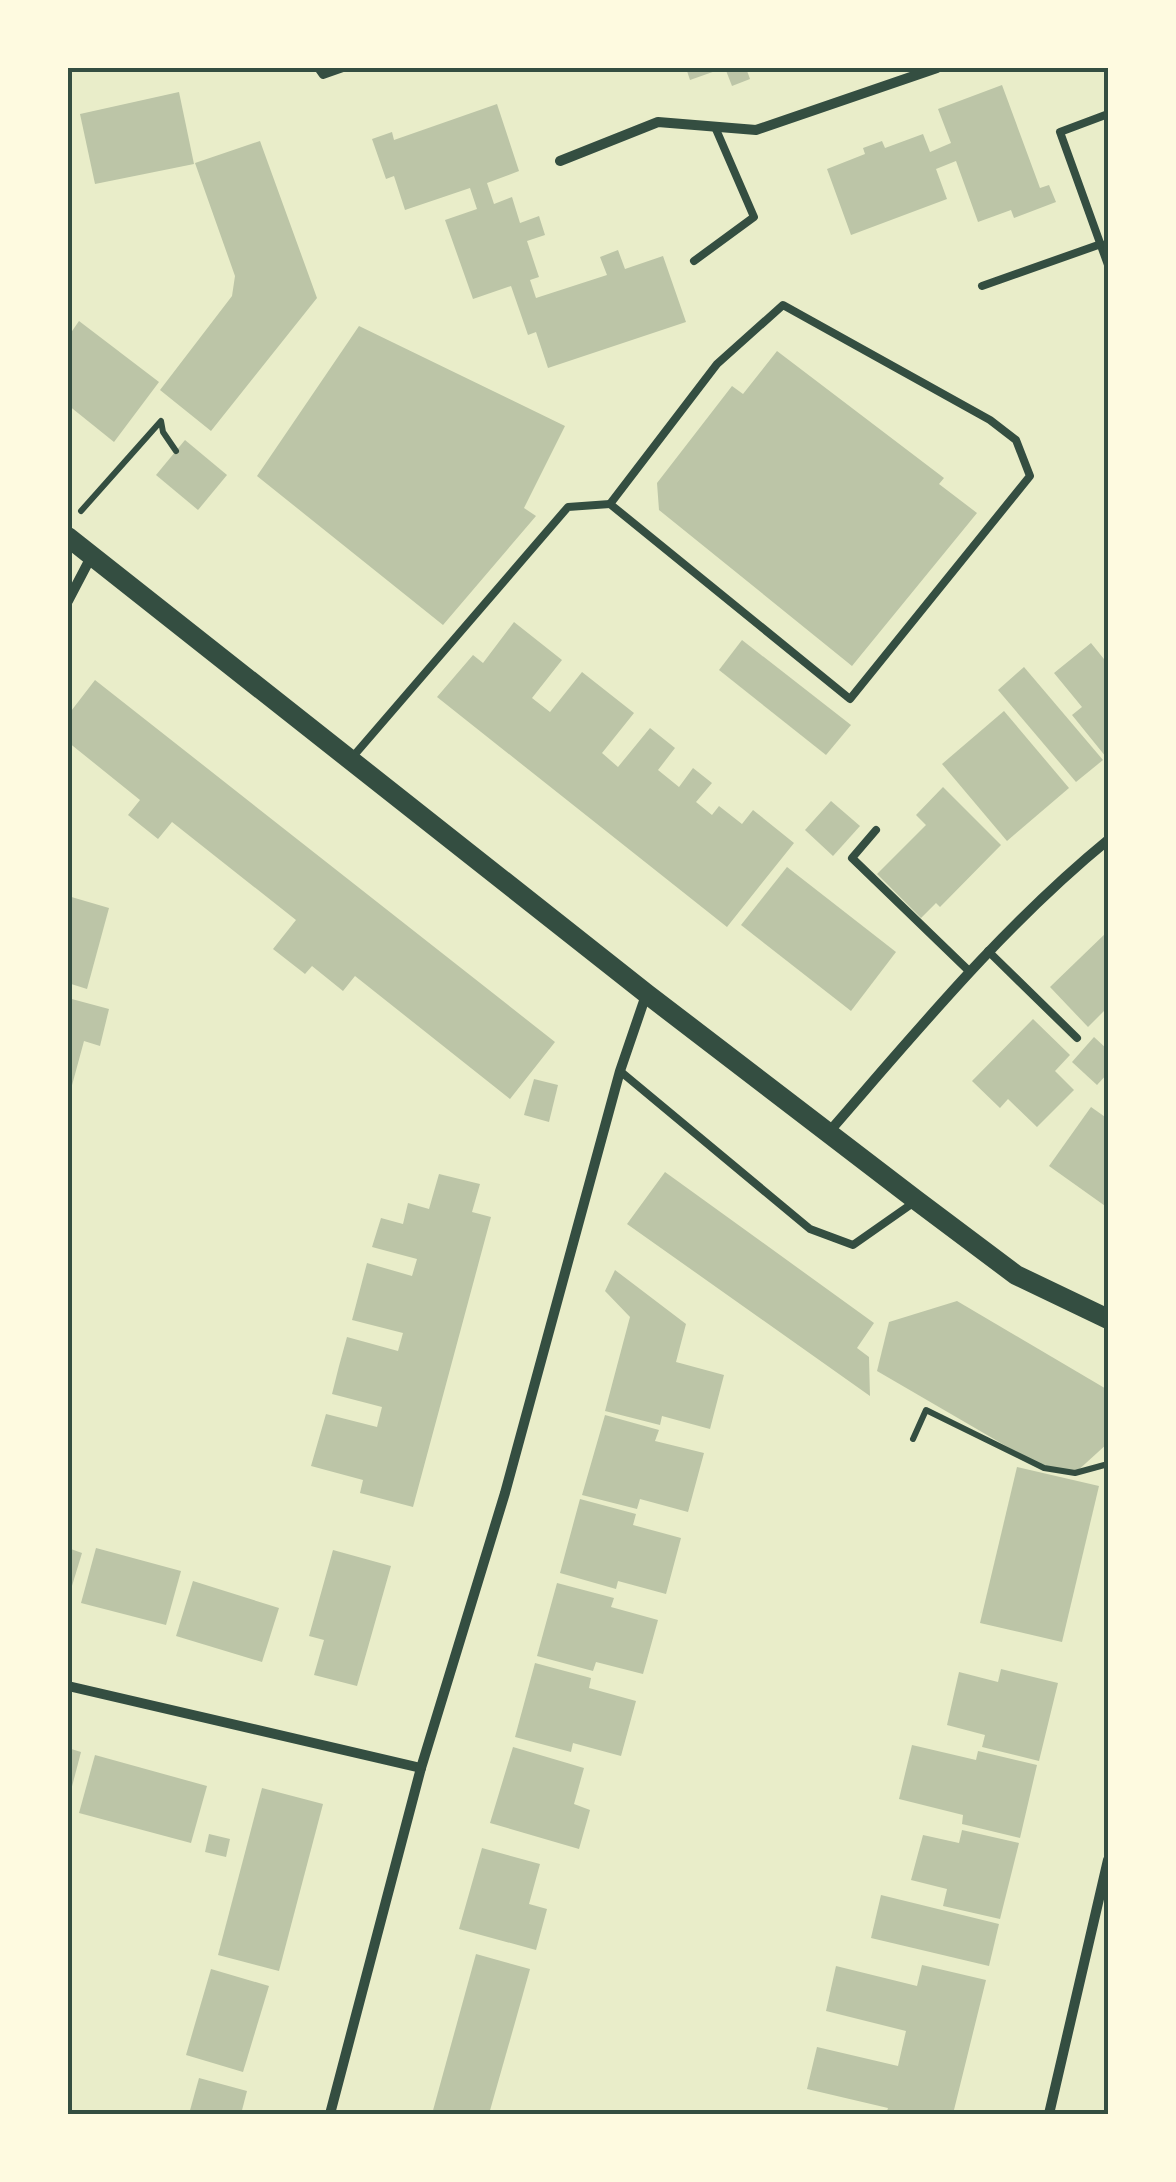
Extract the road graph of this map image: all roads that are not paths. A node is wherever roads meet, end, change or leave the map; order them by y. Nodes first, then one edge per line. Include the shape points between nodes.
1 (318, 68) edge
2 (343, 68) edge
3 (937, 68) edge
4 (1108, 114) edge
5 (715, 127) junction
6 (560, 161) dead end
7 (1101, 244) junction
8 (694, 261) dead end
9 (1108, 265) edge
10 (982, 286) dead end
11 (610, 504) junction
12 (68, 537) edge
13 (91, 557) junction
14 (68, 601) edge
15 (350, 760) junction
16 (876, 830) dead end
17 (1108, 840) edge
18 (988, 951) junction
19 (968, 970) junction
20 (647, 994) junction
21 (1076, 1038) dead end
22 (620, 1072) junction
23 (828, 1133) junction
24 (916, 1200) junction
25 (1108, 1319) edge
26 (68, 1686) edge
27 (421, 1768) junction
28 (1108, 1860) edge
29 (330, 2114) edge
30 (1050, 2114) edge

1 - 2 lane via 323,74
3 - 5 street via 756,130
4 - 7 lane via 1060,132
5 - 6 street via 658,122
5 - 8 lane via 754,217
7 - 9 lane
7 - 10 lane
11 - 11 lane via 718,364 784,305 990,420 1016,440 1030,476 850,699
11 - 15 lane via 568,506
12 - 13 main road
13 - 14 street
13 - 15 main road
15 - 20 main road
16 - 19 lane via 852,858
17 - 18 street
18 - 19 street
18 - 21 lane
19 - 23 street
20 - 22 street
20 - 23 main road
22 - 24 lane via 810,1229 853,1245
22 - 27 street
23 - 24 main road
24 - 25 main road via 1016,1276
26 - 27 street
27 - 29 street
28 - 30 street

